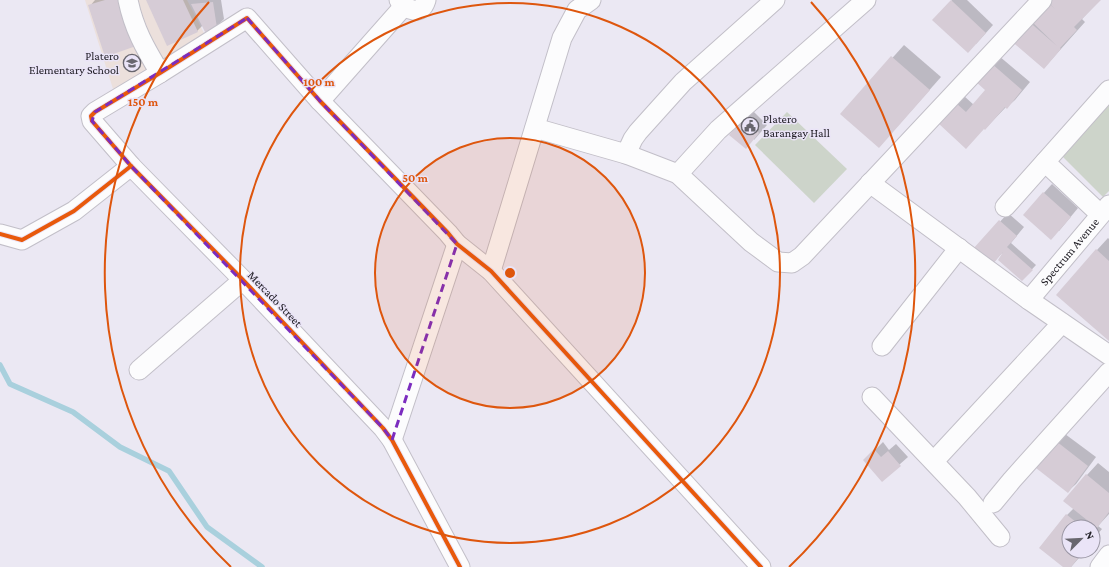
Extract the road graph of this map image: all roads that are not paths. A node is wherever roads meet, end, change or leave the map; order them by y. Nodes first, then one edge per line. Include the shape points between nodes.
1 (128, 0) edge
2 (426, 0) edge
3 (591, 0) edge
4 (775, 0) edge
5 (866, 0) edge
6 (1042, 0) edge
7 (401, 3) edge
8 (160, 73) junction
9 (1109, 90) edge
10 (320, 101) junction
11 (535, 128) junction
12 (626, 154) junction
13 (1045, 162) junction
14 (131, 166) junction
15 (678, 174) junction
16 (870, 183) junction
17 (1004, 208) dead end
18 (1105, 209) edge
19 (0, 234) edge
20 (457, 244) junction
21 (959, 248) junction
22 (491, 271) junction
23 (243, 280) junction
24 (1029, 300) junction
25 (1062, 323) junction
26 (882, 346) dead end
27 (1109, 355) edge
28 (139, 370) dead end
29 (1109, 372) edge
30 (872, 397) dead end
31 (392, 440) junction
32 (934, 461) junction
33 (994, 503) dead end
34 (1000, 537) dead end
35 (1109, 555) edge
36 (460, 567) edge
37 (762, 567) edge
38 (1100, 567) edge

1 - 8 street via 140,40
2 - 7 street via 420,9 413,11
3 - 11 street via 577,10 562,38
4 - 12 street via 683,82 638,132
5 - 15 street via 718,130
6 - 16 street
7 - 10 street
8 - 10 street via 247,18
8 - 14 street, Mercado Street via 91,116 96,128
9 - 13 street
10 - 20 street
11 - 12 street
11 - 22 street
12 - 15 street
13 - 17 street
13 - 18 street
14 - 19 street via 74,211 22,240
14 - 23 street, Mercado Street
15 - 16 street via 751,242 778,262 792,263 802,256
16 - 21 street
18 - 24 street, Spectrum Avenue
20 - 22 street
20 - 31 street
21 - 24 street
21 - 26 street
22 - 37 street
23 - 28 street
23 - 31 street, Mercado Street
24 - 25 street
25 - 27 street
25 - 32 street
29 - 33 street
30 - 32 street
31 - 36 street, Mercado Street
32 - 34 street
35 - 38 street

